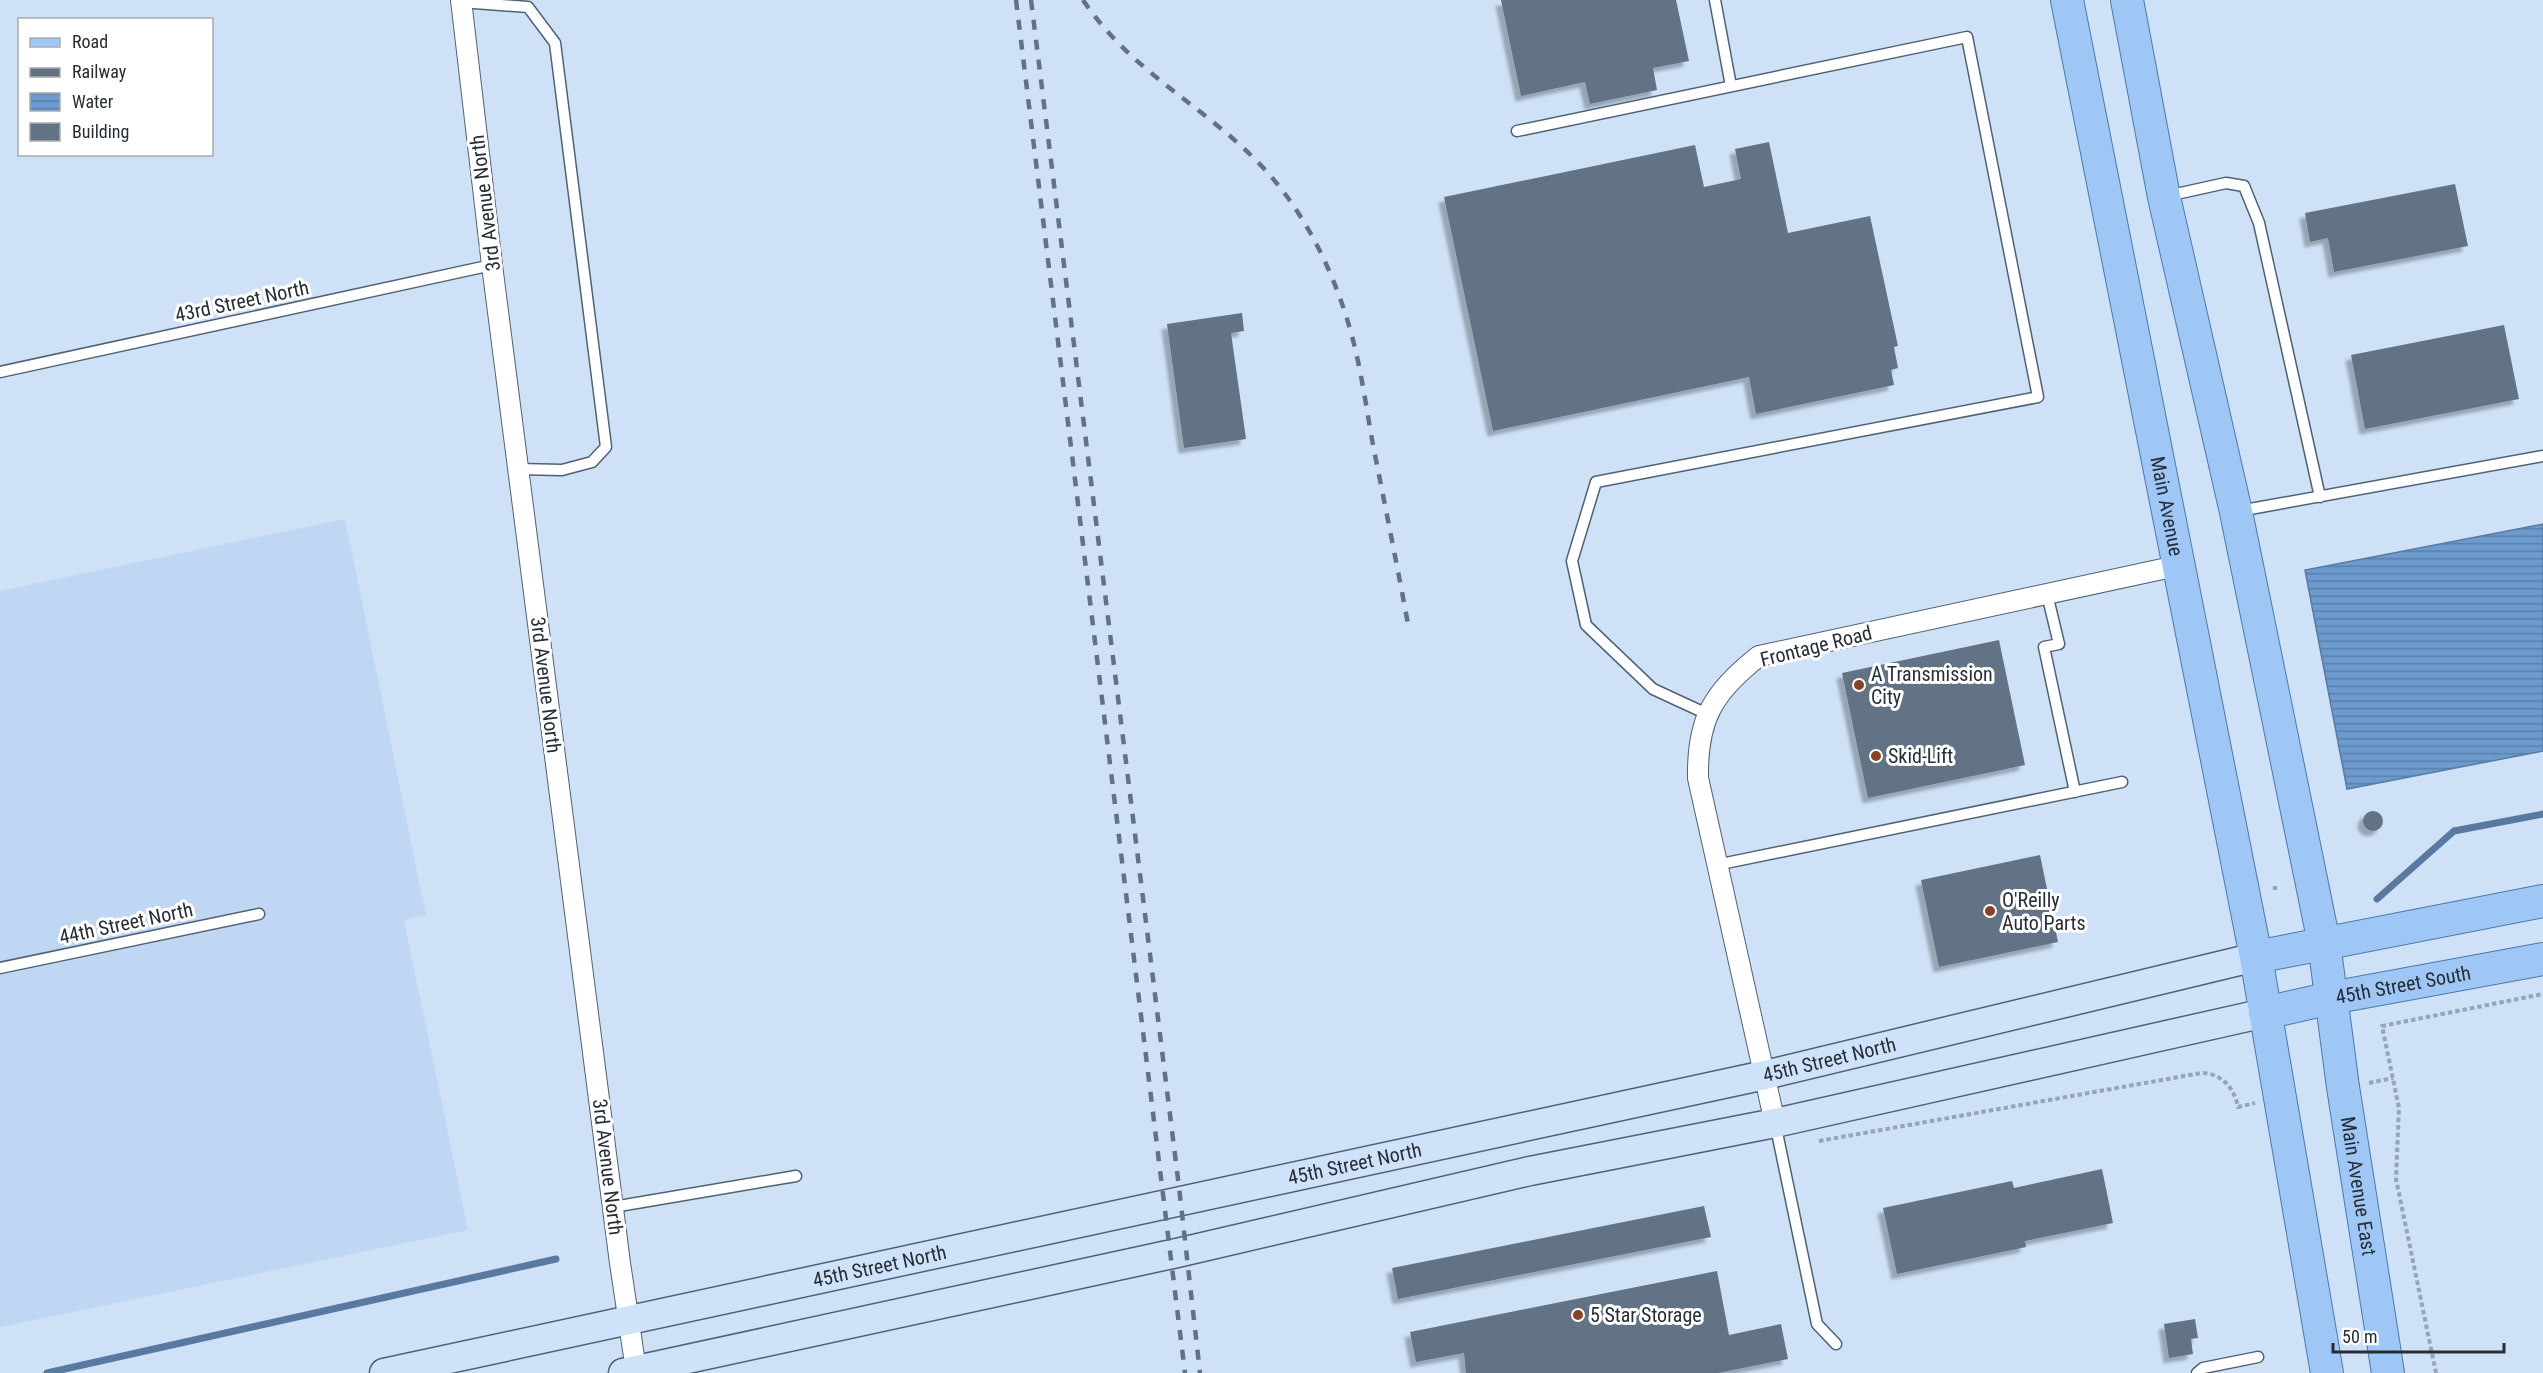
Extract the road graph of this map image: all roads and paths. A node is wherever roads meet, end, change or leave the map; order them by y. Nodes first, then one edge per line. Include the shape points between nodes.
1 (1714, 0) edge
2 (2067, 0) edge
3 (2127, 0) edge
4 (461, 1) edge
5 (1731, 87) junction
6 (1517, 131) dead end
7 (2164, 197) junction
8 (492, 265) junction
9 (0, 372) edge
10 (2543, 456) edge
11 (518, 469) junction
12 (2320, 496) junction
13 (2236, 512) junction
14 (2181, 565) junction
15 (2047, 594) junction
16 (1707, 714) junction
17 (2122, 782) dead end
18 (2075, 792) junction
19 (1716, 865) junction
20 (2543, 900) edge
21 (259, 914) dead end
22 (2324, 943) junction
23 (2256, 957) junction
24 (2543, 959) edge
25 (0, 968) edge
26 (2543, 994) edge
27 (2331, 998) junction
28 (2265, 1013) junction
29 (1765, 1076) junction
30 (2393, 1078) junction
31 (2372, 1082) dead end
32 (2250, 1104) dead end
33 (1775, 1122) junction
34 (1818, 1142) dead end
35 (796, 1176) dead end
36 (613, 1207) junction
37 (629, 1321) junction
38 (1836, 1344) dead end
39 (2258, 1357) dead end
40 (629, 1371) edge
41 (384, 1373) edge
42 (2197, 1373) edge
43 (2327, 1373) edge
44 (2388, 1373) edge
45 (2436, 1373) edge

1 - 5 lane
2 - 14 main road, Main Avenue
3 - 7 main road
4 - 8 street, 3rd Avenue North
4 - 11 lane via 528,8 555,43 606,447 592,462 562,470
5 - 6 lane
5 - 16 lane via 1967,37 2038,397 1596,482 1572,561 1586,625 1653,689
7 - 12 lane via 2226,183 2244,186 2259,223
7 - 13 main road
8 - 9 lane, 43rd Street North
8 - 11 street, 3rd Avenue North
10 - 12 lane
11 - 36 street, 3rd Avenue North
12 - 13 lane
13 - 22 main road
14 - 15 street, Frontage Road
14 - 23 main road, Main Avenue
15 - 16 street, Frontage Road via 1759,656 1731,678
15 - 18 lane via 2059,644 2044,647
16 - 19 street, Frontage Road via 1697,750 1698,778
17 - 18 lane
18 - 19 lane
19 - 29 street, Frontage Road
20 - 22 main road
21 - 25 lane, 44th Street North
22 - 23 main road, 45th Street North
22 - 27 main road
23 - 28 main road, Main Avenue
23 - 29 main road, 45th Street North
24 - 27 main road, 45th Street South
26 - 30 path via 2382,1026
27 - 28 main road, 45th Street South
27 - 44 main road, Main Avenue East
28 - 33 main road
28 - 43 main road
29 - 33 street, Frontage Road
29 - 37 main road, 45th Street North
30 - 31 path
30 - 45 path via 2399,1108 2396,1179
32 - 34 path via 2238,1107 2229,1084 2201,1073
33 - 38 lane via 1817,1324
33 - 40 main road via 1530,1171
35 - 36 lane
36 - 37 street, 3rd Avenue North
37 - 40 street, 3rd Avenue North
37 - 41 main road, 45th Street North
39 - 42 lane via 2204,1368

